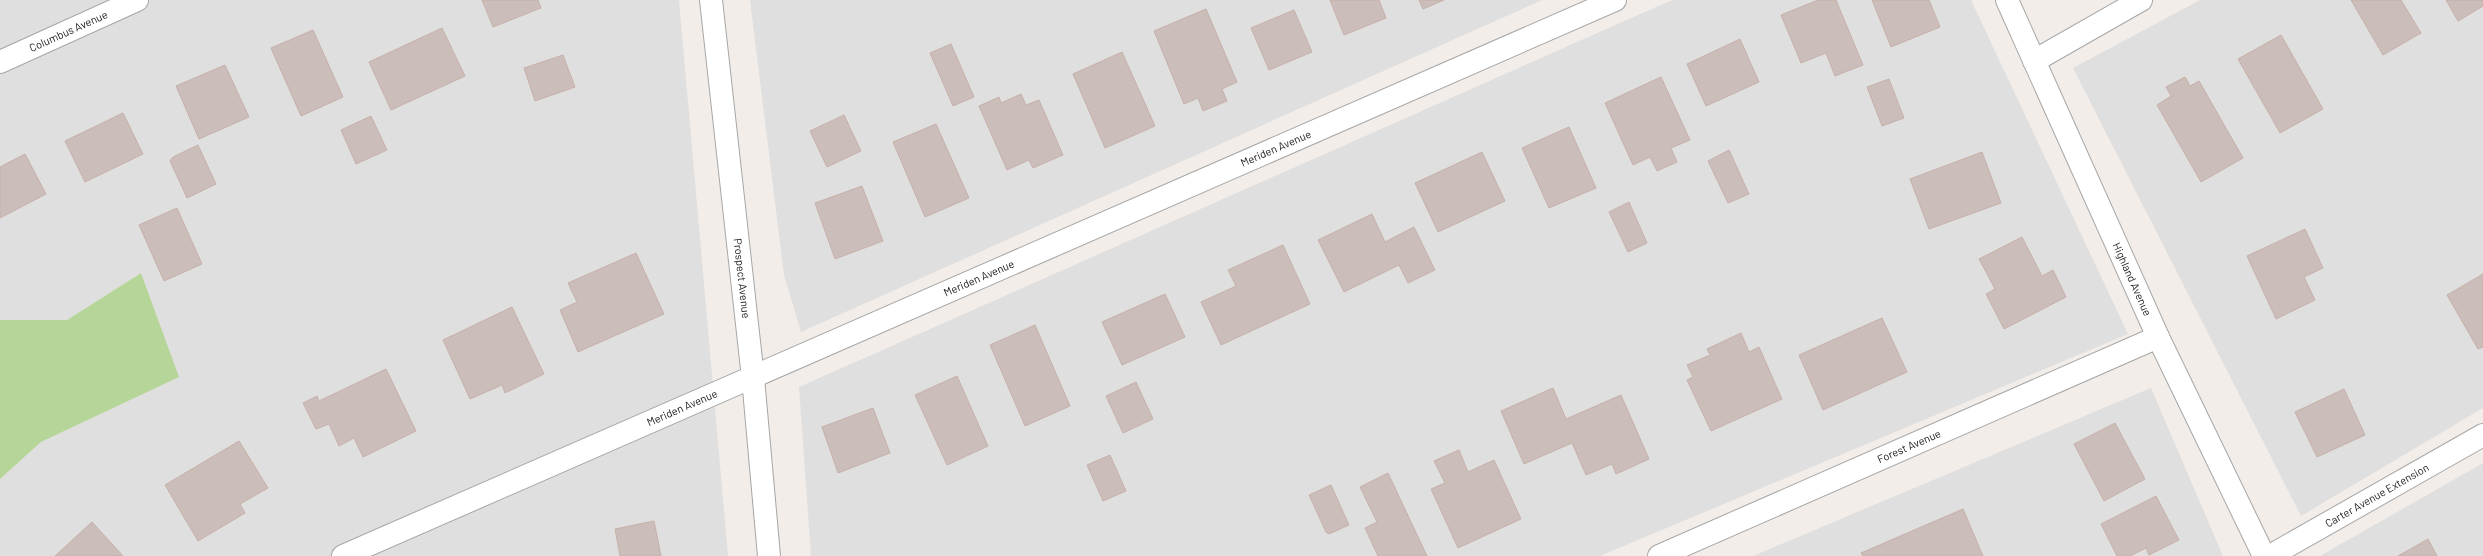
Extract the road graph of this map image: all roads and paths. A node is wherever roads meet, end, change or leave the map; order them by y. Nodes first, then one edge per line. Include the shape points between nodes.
1 (137, 0) edge
2 (711, 0) edge
3 (1616, 0) edge
4 (2007, 0) edge
5 (2141, 0) edge
6 (0, 62) edge
7 (2034, 62) junction
8 (2158, 338) junction
9 (753, 378) junction
10 (2483, 434) edge
11 (343, 556) edge
12 (769, 556) edge
13 (1659, 556) edge
14 (2264, 556) edge
15 (2270, 556) edge

1 - 6 street, Columbus Avenue
2 - 9 street, Prospect Avenue
3 - 9 street, Meriden Avenue
4 - 7 street, Highland Avenue
5 - 7 street
7 - 8 street, Highland Avenue
8 - 13 street, Forest Avenue
8 - 14 street, Highland Avenue
9 - 11 street, Meriden Avenue
9 - 12 street, Prospect Avenue
10 - 15 street, Carter Avenue Extension

